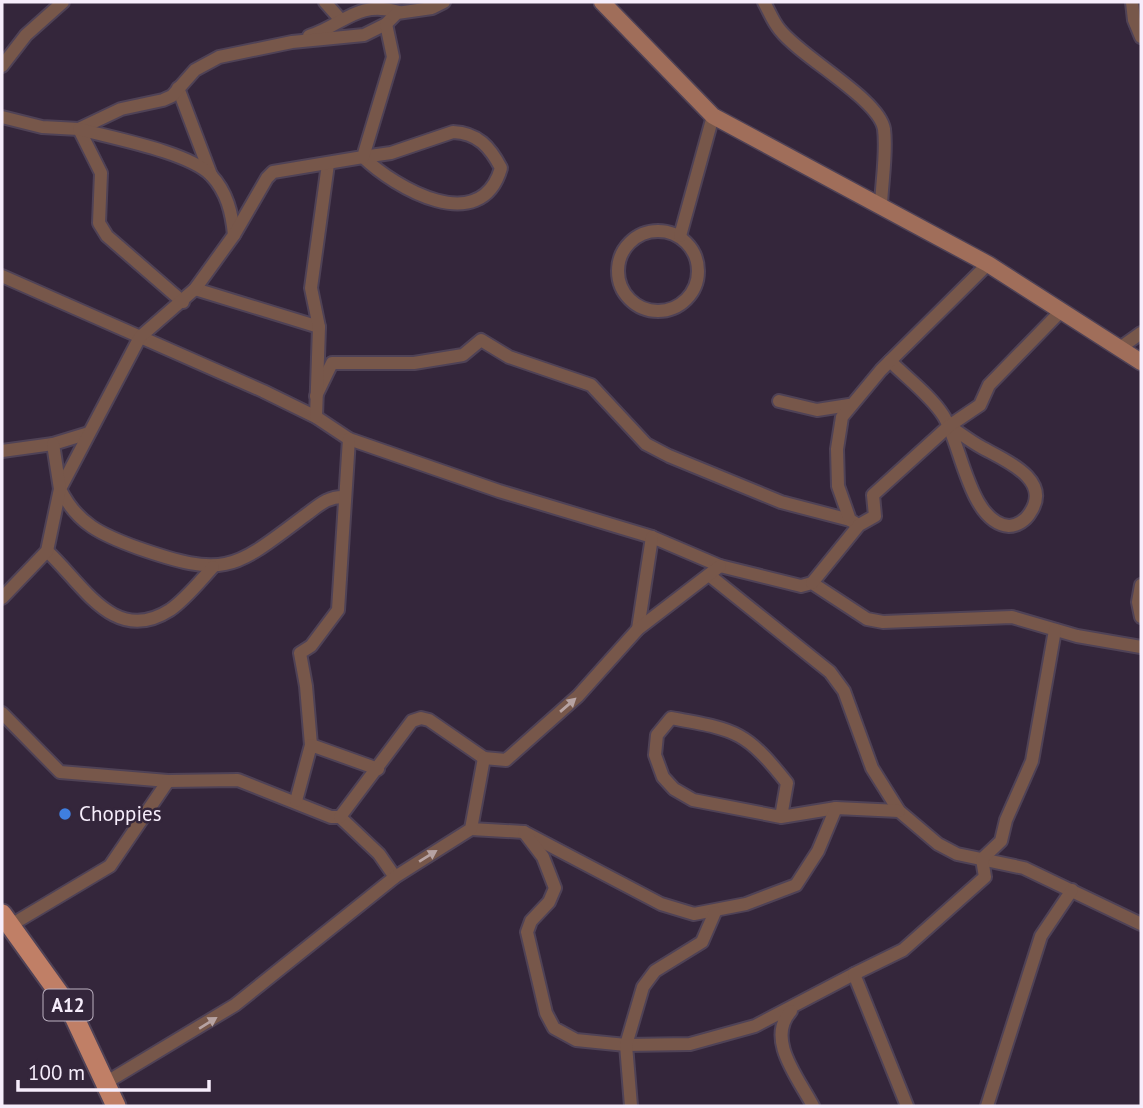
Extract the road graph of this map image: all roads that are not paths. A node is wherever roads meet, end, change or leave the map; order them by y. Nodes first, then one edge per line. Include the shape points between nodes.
1 (63, 2) edge
2 (325, 2) edge
3 (444, 2) edge
4 (602, 2) edge
5 (764, 2) edge
6 (1132, 2) edge
7 (397, 13) junction
8 (340, 19) junction
9 (386, 24) junction
10 (1141, 37) edge
11 (292, 42) junction
12 (2, 66) edge
13 (178, 88) junction
14 (713, 116) junction
15 (2, 117) edge
16 (79, 129) junction
17 (362, 157) junction
18 (328, 164) junction
19 (211, 175) junction
20 (881, 205) junction
21 (234, 235) junction
22 (680, 236) junction
23 (988, 264) junction
24 (2, 276) edge
25 (195, 289) junction
26 (183, 302) junction
27 (1061, 311) junction
28 (319, 327) junction
29 (1141, 333) edge
30 (140, 337) junction
31 (1120, 348) junction
32 (890, 361) junction
33 (1141, 362) edge
34 (316, 396) junction
35 (779, 401) dead end
36 (849, 405) junction
37 (316, 417) junction
38 (949, 426) junction
39 (89, 433) junction
40 (349, 439) junction
41 (53, 444) junction
42 (2, 451) edge
43 (61, 489) junction
44 (345, 497) junction
45 (855, 523) junction
46 (652, 537) junction
47 (47, 551) junction
48 (720, 566) junction
49 (213, 568) junction
50 (709, 575) junction
51 (812, 583) junction
52 (1141, 585) edge
53 (2, 598) edge
54 (1141, 617) edge
55 (638, 629) junction
56 (1055, 630) junction
57 (1141, 647) edge
58 (2, 713) edge
59 (311, 745) junction
60 (484, 758) junction
61 (378, 768) junction
62 (168, 781) junction
63 (296, 801) junction
64 (836, 808) junction
65 (899, 811) junction
66 (340, 817) junction
67 (781, 817) junction
68 (471, 829) junction
69 (524, 832) junction
70 (982, 859) junction
71 (395, 877) junction
72 (1072, 890) junction
73 (715, 912) junction
74 (7, 920) edge
75 (1141, 924) edge
76 (854, 974) junction
77 (802, 1001) junction
78 (626, 1045) junction
79 (107, 1082) junction
80 (117, 1106) edge
81 (631, 1106) edge
82 (813, 1106) edge
83 (907, 1106) edge
84 (987, 1106) edge

1 - 12 street via 26,35
2 - 8 street
3 - 7 street
4 - 14 street
5 - 20 street via 779,30 867,101 879,116 884,130
6 - 10 street
7 - 8 street via 381,5 362,7
7 - 9 street
8 - 11 street via 329,29
9 - 11 street via 352,37
9 - 17 street via 393,57
11 - 13 street via 219,57 195,70
13 - 16 street via 163,100 121,109
13 - 19 street
14 - 20 street
14 - 22 street
15 - 16 street via 42,127
16 - 19 street via 180,158
16 - 26 street via 101,173 99,223 107,236
17 - 17 street via 461,132 470,133 491,149 501,168 497,184 474,200 453,203 429,200 401,188
17 - 18 street
18 - 21 street via 274,172 260,186
18 - 28 street via 311,288
19 - 21 street via 227,199
20 - 23 street
21 - 25 street
22 - 22 street via 649,231 624,249 618,264 619,280 637,305 667,310 682,304 693,292 698,262
23 - 27 street
23 - 32 street
24 - 30 street
25 - 26 street
25 - 28 street
26 - 30 street
27 - 31 street
27 - 38 street via 989,385 980,405
28 - 34 street
29 - 31 street
30 - 37 street
30 - 39 street
31 - 33 street
32 - 36 street
32 - 38 street
34 - 37 street
34 - 45 street via 332,363 414,363 463,355 481,340 509,358 591,385 646,444 669,456 781,502
35 - 36 street via 817,410
36 - 45 street via 842,416 837,449 838,486
37 - 40 street
38 - 38 street via 970,486 985,512 997,523 1011,526 1026,519 1035,506 1037,491 1031,480 1018,467
38 - 45 street via 873,495 875,516
39 - 41 street
39 - 43 street
40 - 44 street
40 - 46 street
41 - 42 street
41 - 43 street
43 - 47 street
43 - 49 street via 69,507 100,534 176,561
44 - 49 street via 325,500 253,554
44 - 59 street via 336,617 300,653
45 - 51 street
46 - 48 street
46 - 55 street
47 - 49 street via 102,609 124,621 145,621 172,608
47 - 53 street
48 - 50 street
48 - 51 street via 801,586
50 - 55 street
50 - 65 street via 830,672 844,691 872,768
51 - 56 street via 867,619 883,622 989,615
52 - 54 street
60 -> 55 street via 506,760 578,696
56 - 57 street
56 - 70 street via 1029,771 1001,841
58 - 62 street via 60,772
59 - 61 street
59 - 63 street
60 - 61 street via 421,718 412,721
60 - 68 street
61 - 66 street
62 - 63 street via 238,780
62 - 74 street via 110,866
63 - 66 street
64 - 65 street
64 - 67 street
64 - 73 street via 818,851 796,885
65 - 70 street via 938,844
66 - 71 street via 379,853
67 - 67 street via 693,800 674,789 654,755 657,735 671,718 726,728 757,746 787,783
68 - 69 street
71 -> 68 street
69 - 73 street via 661,904 694,914
69 - 78 street via 543,857 555,888 527,932 546,1013 554,1028 576,1040
70 - 72 street via 1024,868
70 - 76 street via 985,877 931,928 903,950
79 -> 71 street via 235,1005
72 - 75 street
72 - 84 street via 1041,936
73 - 78 street via 702,942 647,978
74 - 79 main road, A12 via 71,1010
76 - 77 street
76 - 83 street
77 - 78 street via 755,1027 690,1044
77 - 82 street via 782,1021 779,1037
78 - 81 street
79 - 80 main road, A12

